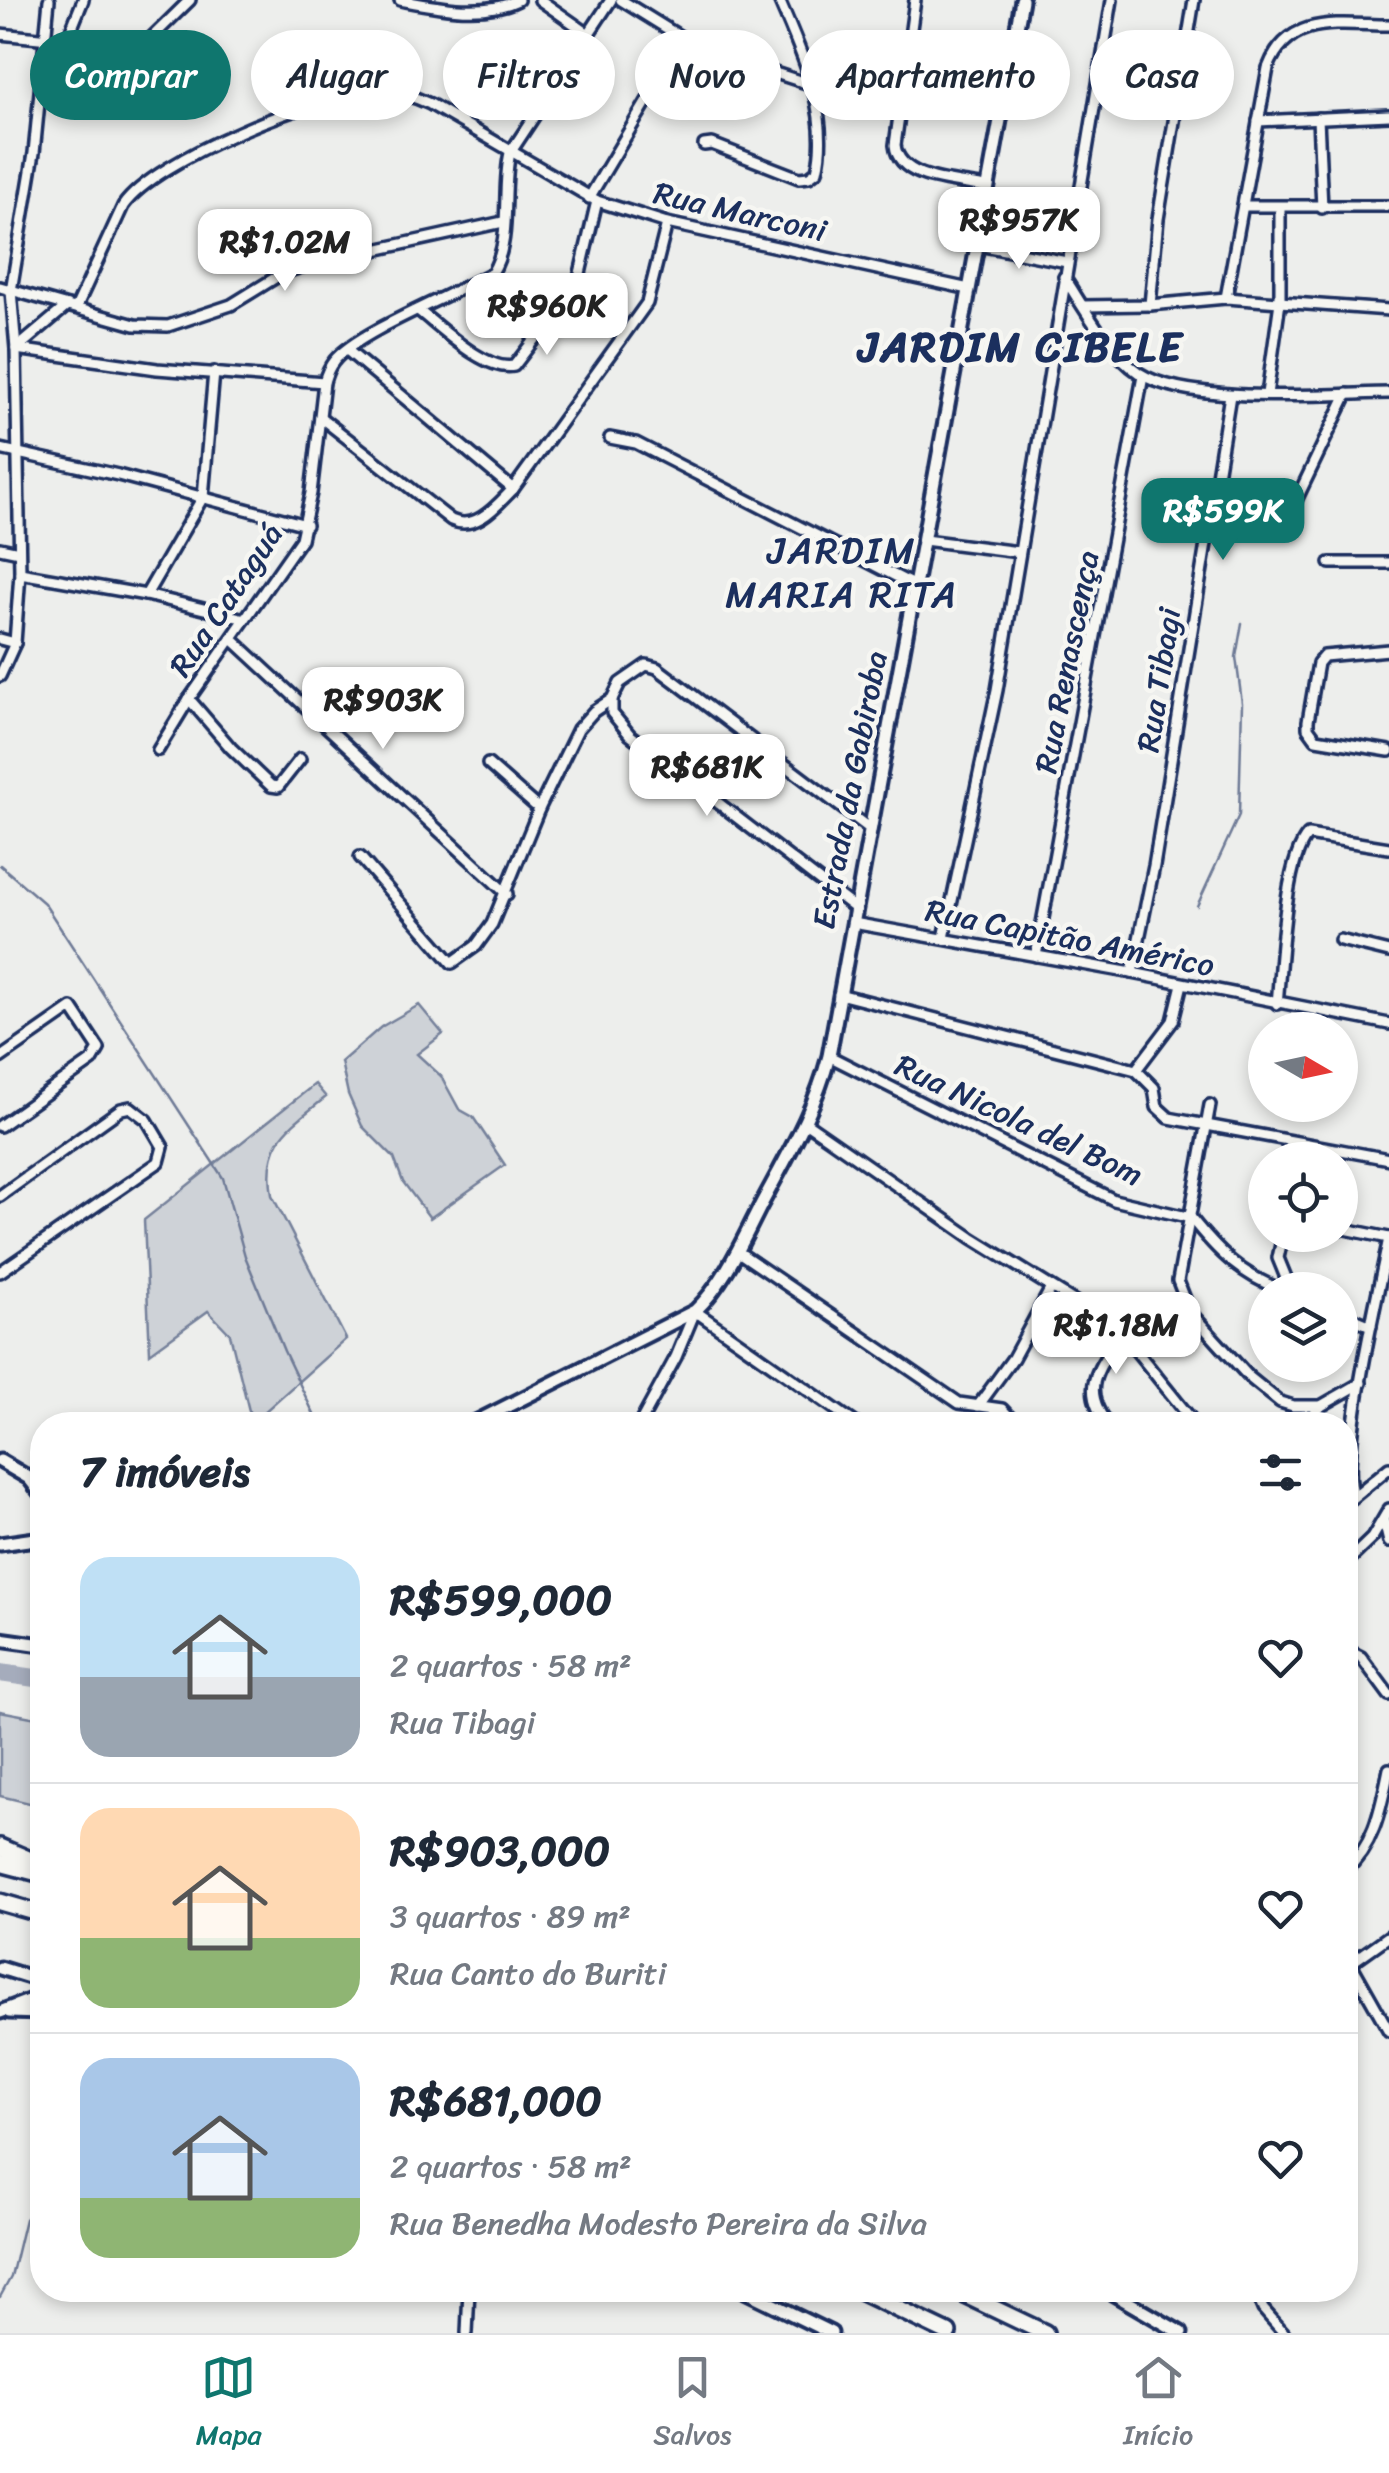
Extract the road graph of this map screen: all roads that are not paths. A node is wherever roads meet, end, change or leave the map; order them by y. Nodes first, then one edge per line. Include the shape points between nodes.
1 (49, 0) edge
2 (83, 0) edge
3 (190, 0) edge
4 (400, 0) edge
5 (518, 0) edge
6 (540, 0) edge
7 (611, 0) edge
8 (621, 0) edge
9 (779, 0) edge
10 (915, 0) edge
11 (1022, 0) edge
12 (1112, 0) edge
13 (1194, 0) edge
14 (1389, 25) edge
15 (44, 30) edge
16 (71, 30) edge
17 (159, 30) edge
18 (583, 30) edge
19 (589, 30) edge
20 (669, 30) edge
21 (0, 34) edge
22 (30, 37) edge
23 (801, 57) edge
24 (1389, 115) edge
25 (1318, 118) junction
26 (37, 120) edge
27 (531, 120) edge
28 (638, 120) edge
29 (816, 120) edge
30 (1258, 121) junction
31 (704, 144) dead end
32 (510, 152) junction
33 (986, 188) junction
34 (593, 200) junction
35 (1243, 206) junction
36 (1389, 206) edge
37 (1280, 207) junction
38 (1322, 208) junction
39 (504, 222) junction
40 (667, 223) junction
41 (978, 245) junction
42 (1067, 262) junction
43 (1064, 277) junction
44 (0, 288) edge
45 (970, 289) junction
46 (11, 291) junction
47 (1226, 298) junction
48 (1280, 302) junction
49 (1082, 306) junction
50 (1150, 306) junction
51 (72, 307) junction
52 (419, 310) junction
53 (1389, 310) edge
54 (16, 349) junction
55 (347, 350) junction
56 (214, 372) junction
57 (1144, 376) junction
58 (324, 382) junction
59 (1389, 393) edge
60 (1267, 394) junction
61 (1347, 394) junction
62 (1230, 395) junction
63 (320, 417) junction
64 (610, 438) dead end
65 (0, 450) edge
66 (18, 454) junction
67 (513, 489) junction
68 (203, 497) junction
69 (1212, 514) junction
70 (306, 525) junction
71 (924, 540) junction
72 (0, 548) edge
73 (19, 552) junction
74 (1019, 552) junction
75 (1330, 563) dead end
76 (1389, 563) edge
77 (20, 573) junction
78 (917, 586) junction
79 (146, 595) junction
80 (245, 619) junction
81 (0, 638) edge
82 (232, 640) junction
83 (15, 644) junction
84 (1389, 650) edge
85 (0, 676) edge
86 (189, 698) junction
87 (612, 699) junction
88 (158, 750) dead end
89 (1389, 751) edge
90 (300, 759) dead end
91 (488, 764) dead end
92 (539, 809) junction
93 (870, 829) junction
94 (1389, 848) edge
95 (360, 857) dead end
96 (506, 894) junction
97 (856, 909) junction
98 (853, 923) junction
99 (944, 938) junction
100 (1340, 940) dead end
101 (1389, 952) edge
102 (1036, 956) junction
103 (1132, 973) junction
104 (1182, 984) junction
105 (839, 994) junction
106 (1277, 1004) junction
107 (1389, 1024) edge
108 (829, 1056) junction
109 (0, 1058) edge
110 (1136, 1070) junction
111 (1210, 1105) dead end
112 (805, 1122) junction
113 (1207, 1124) junction
114 (0, 1126) edge
115 (1389, 1158) edge
116 (0, 1196) edge
117 (1191, 1218) junction
118 (1358, 1232) edge
119 (1389, 1238) edge
120 (737, 1252) junction
121 (0, 1272) edge
122 (1248, 1274) edge
123 (1050, 1288) junction
124 (695, 1312) junction
125 (1358, 1321) edge
126 (1371, 1326) junction
127 (1121, 1332) junction
128 (1361, 1383) junction
129 (978, 1406) junction
130 (1322, 1406) junction
131 (496, 1412) edge
132 (646, 1412) edge
133 (839, 1412) edge
134 (1005, 1412) edge
135 (1099, 1412) edge
136 (1186, 1412) edge
137 (1317, 1412) edge
138 (1357, 1412) edge
139 (0, 1460) edge
140 (1389, 1468) edge
141 (30, 1480) edge
142 (1358, 1492) edge
143 (1389, 1510) edge
144 (1384, 1521) junction
145 (2, 1541) edge
146 (30, 1542) edge
147 (1389, 1542) edge
148 (1358, 1553) edge
149 (0, 1642) edge
150 (30, 1645) edge
151 (1358, 1656) edge
152 (1389, 1695) edge
153 (1389, 1771) edge
154 (0, 1847) edge
155 (1358, 1859) edge
156 (30, 1860) edge
157 (0, 1863) edge
158 (30, 1871) edge
159 (0, 1902) edge
160 (30, 1911) edge
161 (1389, 1936) edge
162 (1358, 1953) edge
163 (0, 1968) edge
164 (1358, 1976) edge
165 (30, 1977) edge
166 (30, 2001) edge
167 (0, 2012) edge
168 (30, 2013) edge
169 (1389, 2031) edge
170 (468, 2302) edge
171 (766, 2302) edge
172 (883, 2302) edge
173 (980, 2302) edge
174 (1127, 2302) edge
175 (1260, 2302) edge
176 (824, 2331) edge
177 (467, 2333) edge
178 (948, 2333) edge
179 (1044, 2333) edge
180 (1182, 2333) edge
181 (1284, 2333) edge

1 - 15 street
2 - 16 street
3 - 17 street
4 - 5 street via 487,9
6 - 18 street
7 - 19 street, Rua Cataguá
8 - 20 street
9 - 23 street
10 - 33 street via 896,157 915,172
11 - 33 main road, Estrada da Gabiroba
12 - 42 street
13 - 50 street
14 - 30 street via 1316,26 1286,37 1268,68
21 - 22 street
24 - 25 street
25 - 30 street
25 - 38 street
26 - 46 street
27 - 32 street, Rua Cataguá
28 - 34 street
29 - 31 street via 820,160 809,178
30 - 35 street
32 - 34 street, Rua Marconi
32 - 39 street, Rua Cataguá
32 - 51 street, Rua Marconi via 396,92 370,92 278,116 134,190
33 - 41 main road, Estrada da Gabiroba
34 - 40 street, Rua Marconi
34 - 52 street via 578,282 514,366 484,359
35 - 37 street
35 - 47 street
36 - 38 street
37 - 38 street
37 - 48 street
39 - 51 street via 311,264 230,306 168,326
39 - 52 street, Rua Cataguá via 492,273
40 - 45 street, Rua Marconi
40 - 67 street via 647,302
41 - 42 street
41 - 45 main road, Estrada da Gabiroba
42 - 43 street
43 - 49 street
43 - 74 street
44 - 46 street
45 - 71 main road, Estrada da Gabiroba
46 - 51 street
46 - 54 street
47 - 48 street
47 - 50 street
48 - 53 street
48 - 60 street
49 - 50 street
49 - 57 street
51 - 54 street
52 - 55 street, Rua Cataguá
54 - 56 street
54 - 66 street
55 - 58 street, Rua Cataguá via 335,358
55 - 67 street
56 - 58 street
56 - 68 street
57 - 62 street
57 - 102 street, Rua Renascença
58 - 63 street, Rua Cataguá
59 - 61 street
60 - 61 street
60 - 62 street
61 - 69 street via 1290,512
62 - 69 street, Rua Tibagi
63 - 67 street via 458,523 491,512
63 - 70 street, Rua Cataguá
64 - 78 street via 636,443
65 - 66 street
66 - 68 street
66 - 73 street
68 - 70 street
68 - 79 street
69 - 103 street, Rua Tibagi
70 - 80 street, Rua Cataguá
71 - 74 street
71 - 78 main road, Estrada da Gabiroba
72 - 73 street
73 - 77 street
74 - 99 street
75 - 76 street
77 - 79 street
77 - 83 street
78 - 93 main road, Estrada da Gabiroba
79 - 80 street
80 - 82 street, Rua Cataguá
81 - 83 street
82 - 86 street, Rua Cataguá
82 - 96 street
83 - 85 street
84 - 89 street via 1331,653 1318,664 1308,721 1316,739
86 - 88 street, Rua Cataguá
86 - 90 street via 271,786 278,788
87 - 92 street via 578,729
87 - 93 street via 620,684 646,666 657,668
87 - 97 street via 612,713 630,735
91 - 92 street
92 - 96 street
93 - 97 main road, Estrada da Gabiroba
94 - 106 street via 1308,835 1300,844
95 - 96 street via 452,963 485,937
97 - 98 main road, Estrada da Gabiroba
98 - 99 street, Rua Capitão Américo
98 - 105 main road, Estrada da Gabiroba
99 - 102 street, Rua Capitão Américo
100 - 101 street
102 - 103 street, Rua Capitão Américo
103 - 104 street, Rua Capitão Américo
104 - 106 street, Rua Capitão Américo
104 - 110 street via 1173,1021
105 - 108 main road, Estrada da Gabiroba
105 - 110 street
106 - 107 street, Rua Capitão Américo
108 - 112 main road, Estrada da Gabiroba
108 - 117 street, Rua Nicola del Bom via 1114,1200
109 - 114 street via 72,1008 99,1049 92,1061
110 - 113 street via 1154,1088 1164,1116
111 - 113 street
112 - 120 main road, Estrada da Gabiroba
112 - 123 street
113 - 115 street
113 - 117 street
116 - 121 street via 121,1109 130,1107 147,1120 164,1147 159,1162
117 - 122 street via 1216,1251
117 - 130 street via 1178,1281 1190,1312 1268,1394 1293,1406
118 - 119 street
119 - 126 street
120 - 124 main road, Estrada da Gabiroba
120 - 129 street via 934,1387
123 - 127 street
123 - 129 street
124 - 131 main road, Estrada da Gabiroba
124 - 132 street
124 - 133 street
125 - 126 street
126 - 128 street
127 - 135 street via 1092,1389
127 - 136 street
128 - 130 street
128 - 138 street
129 - 134 street
130 - 137 street
139 - 141 main road
140 - 142 street
143 - 144 street
144 - 147 street
144 - 148 street
145 - 146 main road
149 - 150 main road
151 - 152 street
153 - 155 street via 1372,1835
154 - 156 highway
157 - 158 highway
159 - 160 highway
161 - 162 street
163 - 165 main road
164 - 169 street
166 - 167 main road
167 - 168 main road
170 - 177 street
171 - 176 main road
172 - 178 highway
173 - 179 highway
174 - 180 main road
175 - 181 street

